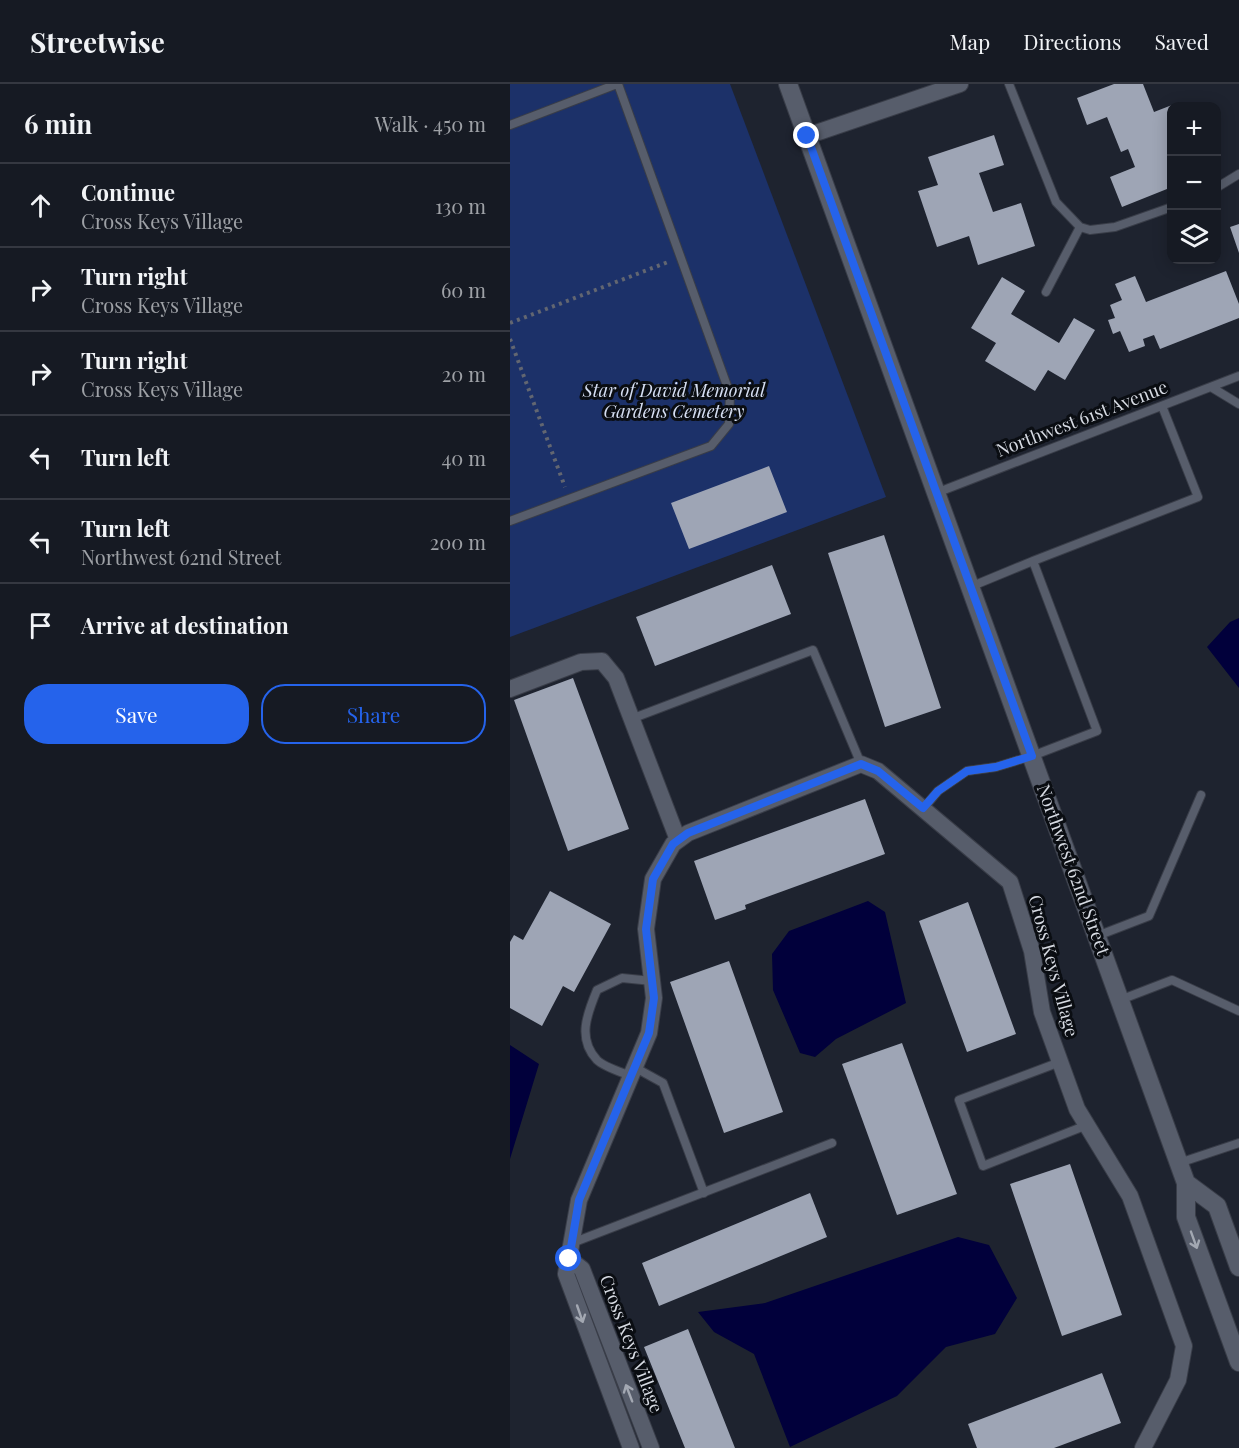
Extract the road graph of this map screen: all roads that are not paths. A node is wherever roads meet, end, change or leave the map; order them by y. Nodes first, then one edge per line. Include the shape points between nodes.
1 (617, 84) edge
2 (788, 84) edge
3 (960, 84) edge
4 (1009, 84) edge
5 (510, 125) edge
6 (807, 136) junction
7 (1239, 174) edge
8 (1221, 185) edge
9 (1167, 209) edge
10 (1080, 226) junction
11 (1046, 292) dead end
12 (1239, 376) edge
13 (1211, 387) junction
14 (1239, 404) edge
15 (1161, 406) junction
16 (936, 493) junction
17 (510, 520) edge
18 (1033, 561) junction
19 (970, 587) junction
20 (510, 689) edge
21 (631, 719) junction
22 (1032, 756) junction
23 (861, 764) junction
24 (1201, 795) dead end
25 (923, 808) junction
26 (678, 840) junction
27 (1097, 936) junction
28 (652, 981) junction
29 (1120, 1000) junction
30 (1239, 1011) edge
31 (1060, 1062) junction
32 (633, 1072) junction
33 (1087, 1125) junction
34 (832, 1143) dead end
35 (1239, 1143) edge
36 (1179, 1163) junction
37 (1186, 1183) junction
38 (704, 1193) junction
39 (570, 1251) junction
40 (1239, 1267) edge
41 (1239, 1362) edge
42 (631, 1448) edge
43 (651, 1448) edge
44 (1143, 1448) edge

1 - 5 lane
1 - 17 lane via 730,394 729,424 711,446
2 - 6 street, Northwest 62nd Street
3 - 6 street
4 - 10 lane via 1056,202
6 - 16 street, Northwest 62nd Street
7 - 8 lane
9 - 10 lane via 1115,227 1090,230
10 - 11 lane
12 - 13 lane, Northwest 61st Avenue
13 - 14 lane
13 - 15 lane, Northwest 61st Avenue
15 - 16 lane, Northwest 61st Avenue
15 - 18 lane via 1198,497
16 - 19 street, Northwest 62nd Street
18 - 19 lane
18 - 22 lane via 1097,731
19 - 22 street, Northwest 62nd Street
20 - 21 street via 581,662 602,661 616,678
21 - 23 lane via 813,650
21 - 26 street
22 - 25 lane via 967,771 938,791
22 - 27 street, Northwest 62nd Street
23 - 25 street, Cross Keys Village via 878,771
23 - 26 street, Cross Keys Village
24 - 27 lane via 1149,916
25 - 31 street, Cross Keys Village via 1010,882 1032,951 1042,1012
26 - 28 street, Cross Keys Village via 653,879 646,929
27 - 29 street, Northwest 62nd Street
28 - 32 street, Cross Keys Village via 649,1033
28 - 32 lane via 622,978 597,990 588,1012 584,1037 597,1061
29 - 30 lane via 1172,980
29 - 36 street, Northwest 62nd Street
31 - 33 street, Cross Keys Village
31 - 33 lane via 959,1100 983,1166
32 - 38 lane via 663,1083
32 - 39 street, Cross Keys Village via 579,1200
33 - 44 street, Cross Keys Village via 1130,1196 1184,1346 1178,1380
34 - 38 lane
35 - 36 lane
36 - 37 street, Northwest 62nd Street
37 - 40 street via 1216,1206
37 -> 41 street, Northwest 62nd Street via 1186,1217
38 - 39 lane
39 -> 42 street, Cross Keys Village via 566,1274
43 -> 39 street, Cross Keys Village via 582,1269

